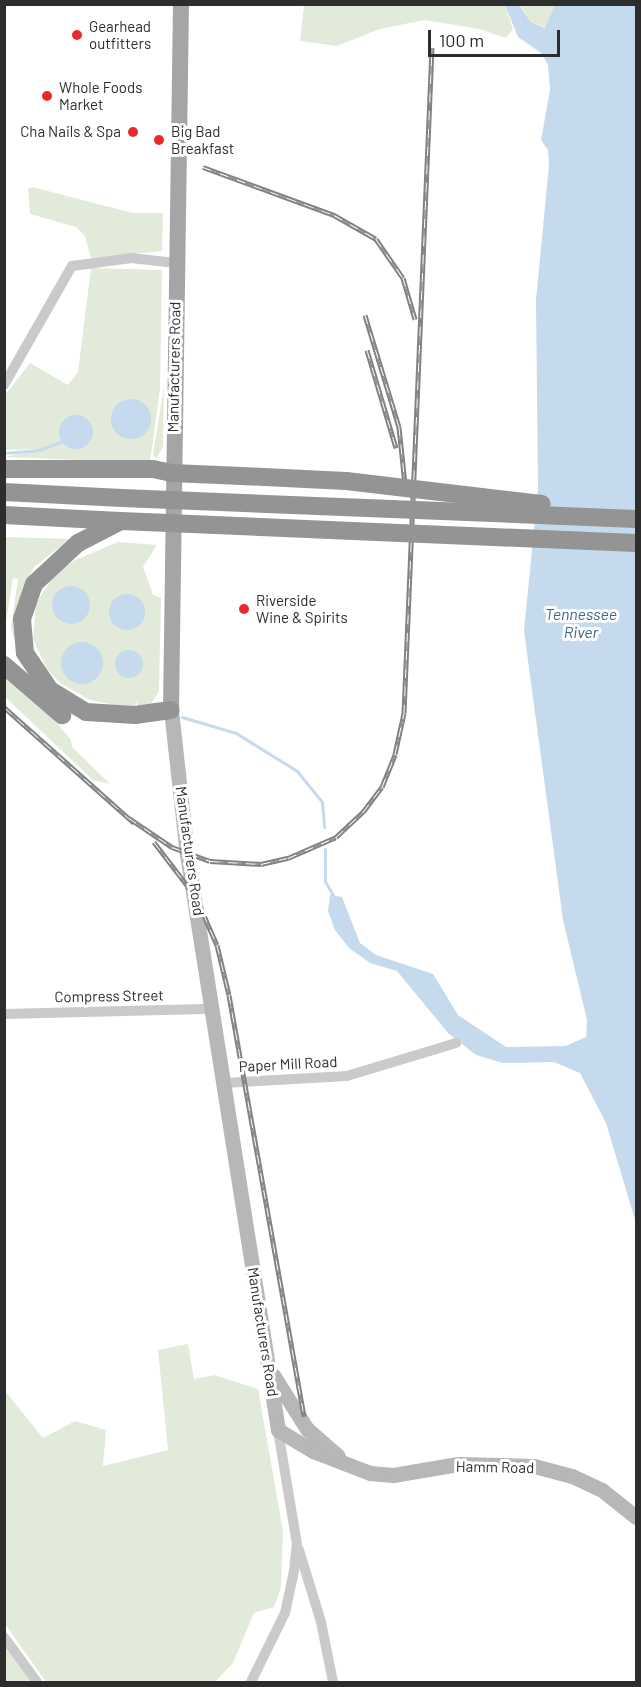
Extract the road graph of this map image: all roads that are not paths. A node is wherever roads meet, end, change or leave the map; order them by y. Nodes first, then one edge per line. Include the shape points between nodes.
1 (181, 4) edge
2 (176, 263) junction
3 (4, 385) edge
4 (4, 469) edge
5 (172, 474) junction
6 (4, 492) edge
7 (4, 516) edge
8 (636, 518) edge
9 (121, 521) junction
10 (636, 543) edge
11 (4, 665) edge
12 (172, 715) junction
13 (214, 1009) junction
14 (4, 1014) edge
15 (456, 1043) dead end
16 (224, 1083) junction
17 (270, 1370) junction
18 (278, 1430) junction
19 (350, 1466) junction
20 (636, 1517) edge
21 (297, 1544) junction
22 (4, 1637) edge
23 (37, 1683) edge
24 (251, 1683) edge
25 (333, 1683) edge

1 - 2 main road, Manufacturers Road
2 - 3 street via 144,260 72,266
2 - 5 main road, Manufacturers Road
4 - 5 highway via 153,469
5 - 8 highway, bridge via 346,481
5 - 12 main road, Manufacturers Road
6 - 8 highway, bridge
7 - 9 highway
9 - 10 highway, bridge
9 - 12 highway via 78,543 34,584 22,619 25,653 50,690 86,712
11 - 12 highway via 60,714 81,722 127,727
12 - 13 main road, Manufacturers Road via 187,854
13 - 14 street, Compress Street
13 - 16 main road, Manufacturers Road
15 - 16 street, Paper Mill Road via 347,1077
16 - 17 main road, Manufacturers Road
17 - 18 main road, Manufacturers Road
17 - 19 main road via 307,1429
18 - 19 main road, Hamm Road
18 - 21 street, Manufacturers Road
19 - 20 main road, Hamm Road via 393,1475 458,1464 534,1466 572,1476 602,1490
21 - 24 street, Manufacturers Road via 285,1613
21 - 25 street via 321,1622
22 - 23 street

